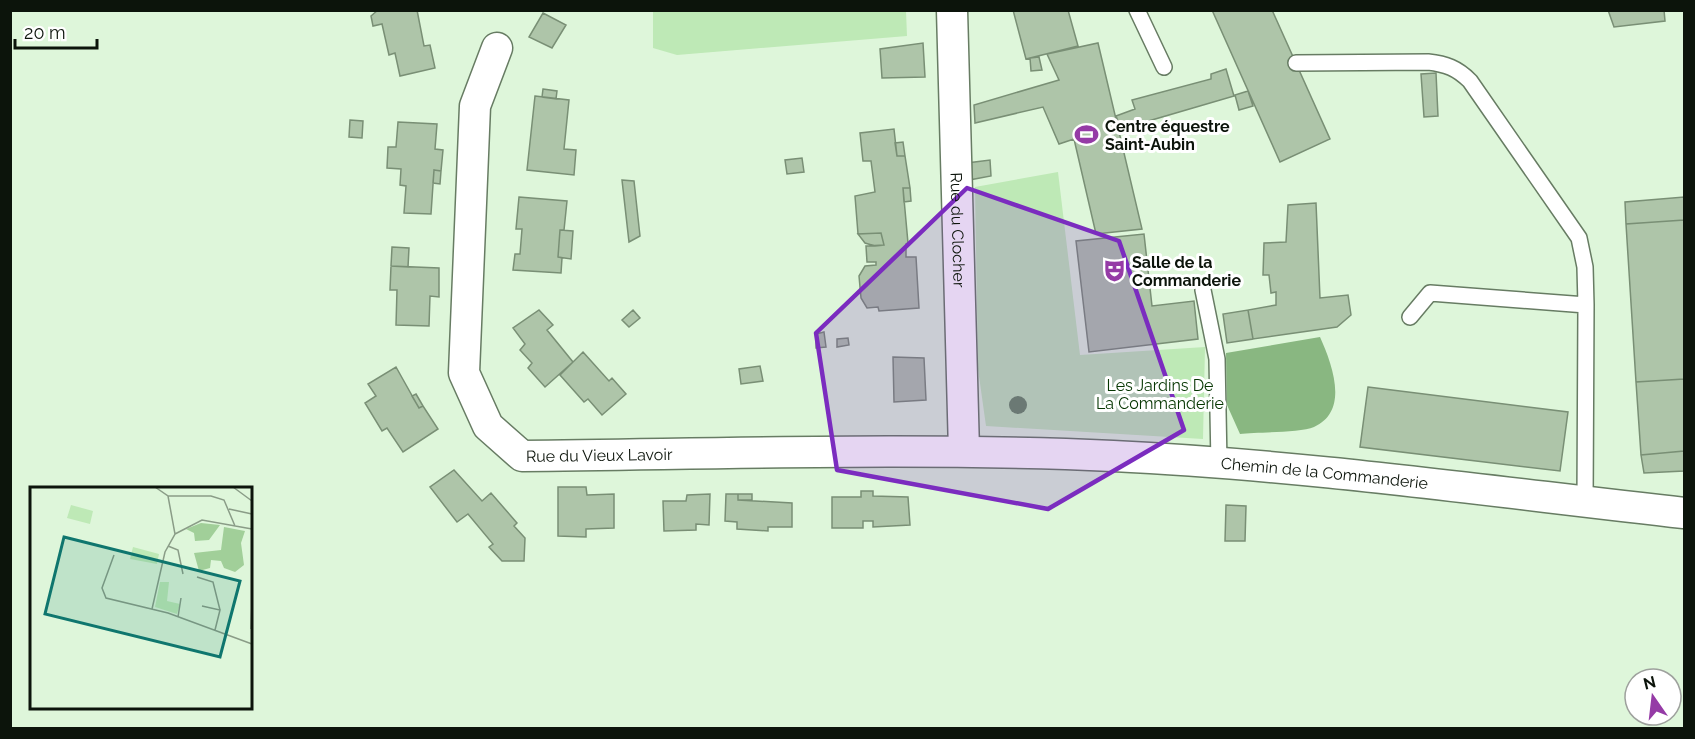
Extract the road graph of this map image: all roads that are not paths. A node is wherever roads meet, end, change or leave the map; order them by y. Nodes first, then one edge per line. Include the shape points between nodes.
1 (952, 10) edge
2 (1137, 10) edge
3 (497, 48) dead end
4 (1296, 63) dead end
5 (1164, 67) dead end
6 (1203, 290) dead end
7 (1586, 305) junction
8 (1410, 317) dead end
9 (964, 451) junction
10 (1219, 464) junction
11 (1585, 502) junction
12 (1684, 513) edge

1 - 9 street, Rue du Clocher
2 - 5 lane
3 - 9 street, Rue du Vieux Lavoir via 475,106 464,373 489,426 522,456
4 - 7 lane via 1428,62 1445,64 1461,72 1579,238
6 - 10 lane via 1217,359
7 - 8 lane via 1430,293
7 - 11 lane
9 - 10 street, Chemin de la Commanderie
10 - 11 street, Chemin de la Commanderie
11 - 12 street, Chemin de la Commanderie

